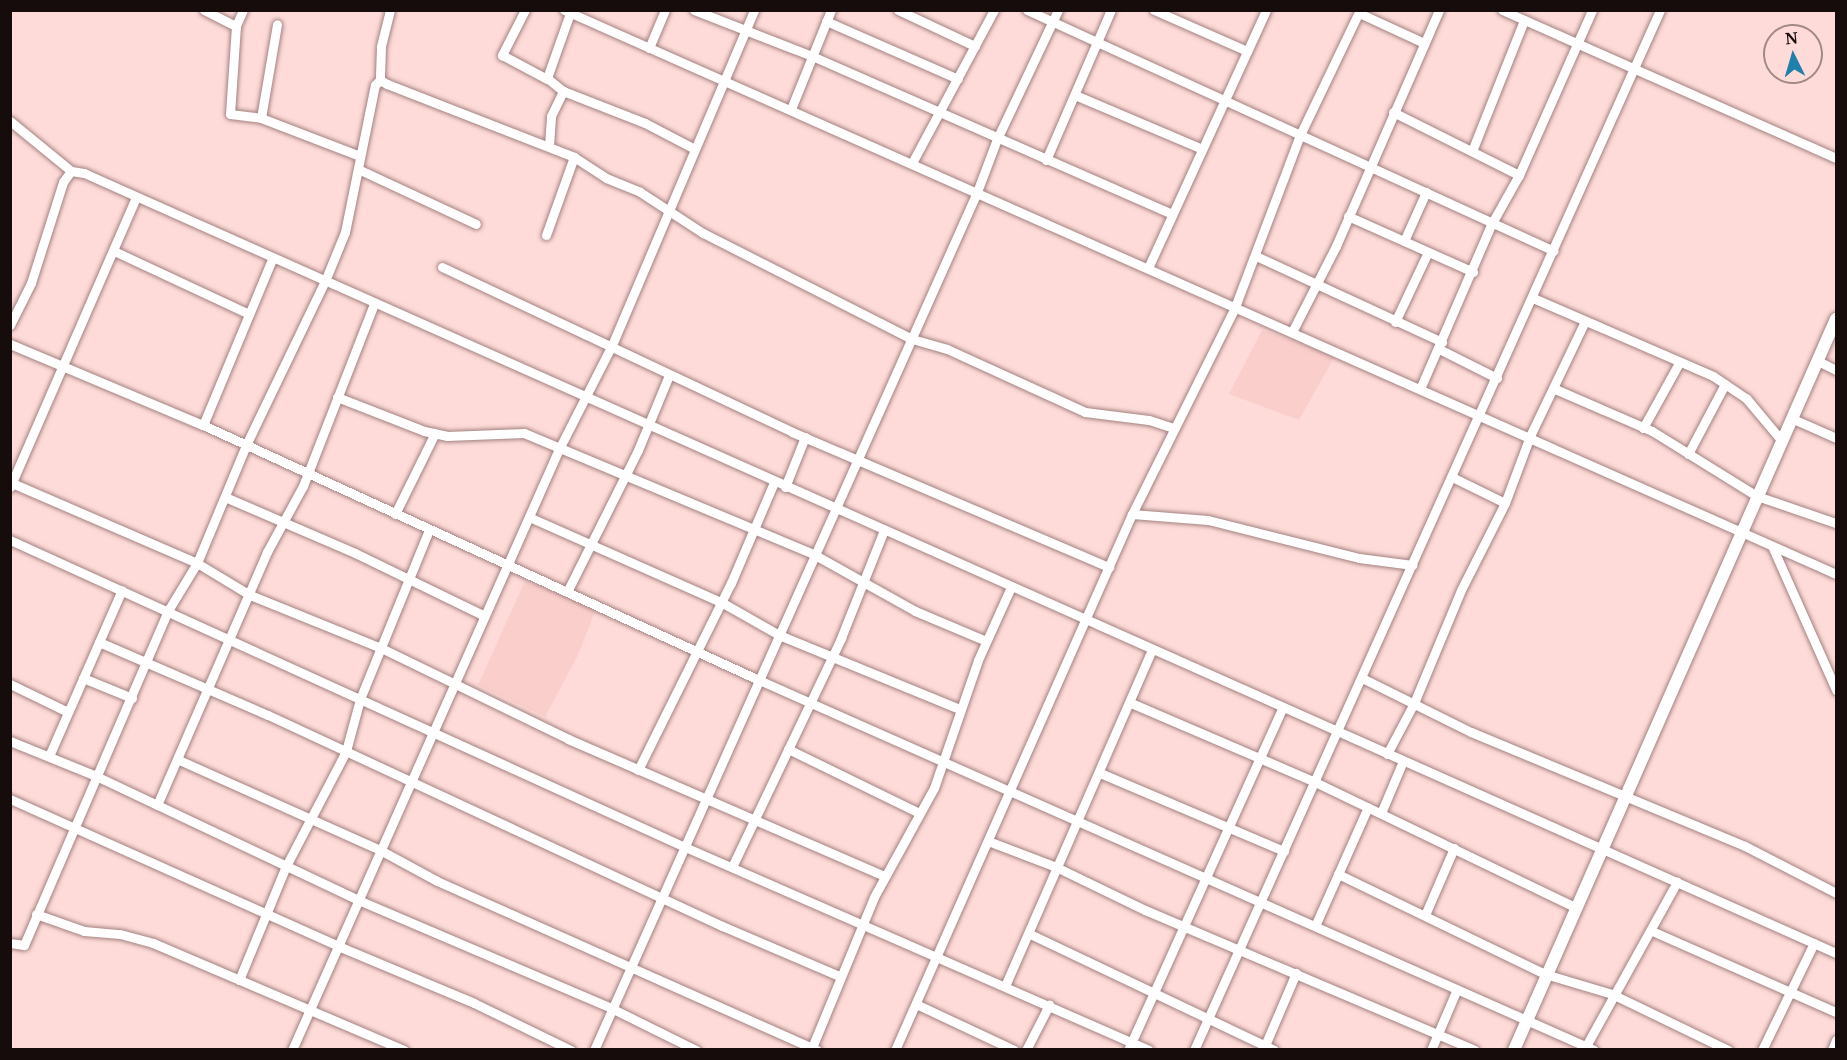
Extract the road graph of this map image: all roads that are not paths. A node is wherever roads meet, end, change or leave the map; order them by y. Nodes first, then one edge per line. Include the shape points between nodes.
1 (204, 10) edge
2 (243, 10) edge
3 (390, 10) edge
4 (525, 10) edge
5 (665, 10) edge
6 (694, 10) edge
7 (754, 10) edge
8 (831, 10) edge
9 (898, 10) edge
10 (994, 10) edge
11 (1027, 10) edge
12 (1058, 10) edge
13 (1111, 10) edge
14 (1154, 10) edge
15 (1266, 10) edge
16 (1439, 10) edge
17 (1502, 10) edge
18 (1592, 10) edge
19 (1660, 10) edge
20 (567, 12) edge
21 (1164, 12) edge
22 (1359, 12) edge
23 (1524, 20) junction
24 (826, 21) junction
25 (1053, 22) junction
26 (277, 24) dead end
27 (236, 26) junction
28 (746, 31) junction
29 (1097, 42) junction
30 (1424, 44) junction
31 (1578, 44) junction
32 (975, 46) junction
33 (649, 48) junction
34 (1247, 51) junction
35 (812, 56) junction
36 (1635, 69) junction
37 (547, 79) junction
38 (958, 79) junction
39 (380, 80) junction
40 (724, 80) junction
41 (563, 91) junction
42 (1075, 95) junction
43 (1224, 101) junction
44 (791, 109) junction
45 (1393, 111) junction
46 (940, 113) junction
47 (261, 118) junction
48 (10, 121) edge
49 (1300, 135) junction
50 (997, 139) junction
51 (549, 146) junction
52 (693, 148) junction
53 (1202, 149) junction
54 (1472, 151) junction
55 (360, 156) junction
56 (574, 157) junction
57 (1836, 158) edge
58 (1046, 160) junction
59 (912, 163) junction
60 (1368, 166) junction
61 (358, 169) junction
62 (71, 171) junction
63 (1519, 176) junction
64 (977, 192) junction
65 (1426, 192) junction
66 (136, 197) junction
67 (669, 210) junction
68 (1172, 214) junction
69 (1348, 216) junction
70 (1492, 223) junction
71 (476, 224) dead end
72 (546, 235) dead end
73 (1404, 241) junction
74 (114, 251) junction
75 (1554, 251) junction
76 (1428, 252) junction
77 (1256, 256) junction
78 (272, 259) junction
79 (442, 267) dead end
80 (1148, 268) junction
81 (1473, 272) junction
82 (325, 281) junction
83 (1318, 282) junction
84 (1533, 298) junction
85 (374, 304) junction
86 (1235, 308) junction
87 (249, 314) junction
88 (1836, 319) edge
89 (1585, 321) junction
90 (1395, 322) junction
91 (10, 325) edge
92 (1292, 332) junction
93 (912, 339) junction
94 (10, 344) edge
95 (612, 345) junction
96 (1440, 345) junction
97 (1818, 361) junction
98 (1679, 363) junction
99 (65, 366) junction
100 (1836, 370) edge
101 (669, 375) junction
102 (1497, 378) junction
103 (1725, 384) junction
104 (1420, 389) junction
105 (1555, 389) junction
106 (337, 397) junction
107 (586, 398) junction
108 (1480, 416) junction
109 (1793, 419) junction
110 (203, 425) junction
111 (649, 426) junction
112 (1173, 428) junction
113 (1643, 428) junction
114 (435, 433) junction
115 (1530, 436) junction
116 (805, 437) junction
117 (1836, 438) edge
118 (1782, 441) junction
119 (246, 445) junction
120 (559, 449) junction
121 (1688, 453) junction
122 (858, 460) junction
123 (307, 474) junction
124 (623, 475) junction
125 (1452, 477) junction
126 (774, 482) junction
127 (11, 485) edge
128 (785, 487) junction
129 (1756, 496) junction
130 (225, 497) junction
131 (1505, 503) junction
132 (836, 509) junction
133 (395, 514) junction
134 (1132, 514) junction
135 (529, 517) junction
136 (283, 523) junction
137 (1836, 523) edge
138 (753, 529) junction
139 (429, 530) junction
140 (884, 530) junction
141 (1740, 532) junction
142 (10, 540) edge
143 (590, 543) junction
144 (1772, 546) junction
145 (815, 555) junction
146 (197, 563) junction
147 (507, 565) junction
148 (1413, 565) junction
149 (1109, 567) junction
150 (1836, 574) edge
151 (410, 580) junction
152 (863, 581) junction
153 (1011, 587) junction
154 (122, 590) junction
155 (567, 592) junction
156 (250, 596) junction
157 (721, 602) junction
158 (169, 609) junction
159 (484, 616) junction
160 (1086, 620) junction
161 (779, 635) junction
162 (232, 639) junction
163 (986, 641) junction
164 (99, 642) junction
165 (381, 648) junction
166 (1152, 650) junction
167 (695, 651) junction
168 (833, 654) junction
169 (149, 663) junction
170 (83, 678) junction
171 (1362, 678) junction
172 (759, 680) junction
173 (10, 684) edge
174 (454, 684) junction
175 (207, 688) junction
176 (1836, 690) edge
177 (132, 698) junction
178 (360, 699) junction
179 (810, 703) junction
180 (1131, 703) junction
181 (1414, 703) junction
182 (1283, 707) junction
183 (959, 709) junction
184 (68, 712) junction
185 (433, 732) junction
186 (1338, 732) junction
187 (10, 741) edge
188 (788, 749) junction
189 (346, 751) junction
190 (1387, 754) junction
191 (49, 756) junction
192 (1258, 759) junction
193 (178, 760) junction
194 (942, 761) junction
195 (1403, 761) junction
196 (638, 770) junction
197 (1100, 773) junction
198 (96, 776) junction
199 (411, 781) junction
200 (1315, 782) junction
201 (1010, 790) junction
202 (1623, 798) junction
203 (706, 799) junction
204 (10, 800) edge
205 (158, 805) junction
206 (1368, 807) junction
207 (919, 813) junction
208 (1381, 813) junction
209 (311, 819) junction
210 (754, 820) junction
211 (1077, 820) junction
212 (76, 826) junction
213 (1227, 828) junction
214 (988, 841) junction
215 (685, 847) junction
216 (1454, 848) junction
217 (1600, 849) junction
218 (380, 850) junction
219 (1284, 851) junction
220 (286, 866) junction
221 (732, 867) junction
222 (1056, 867) junction
223 (1338, 874) junction
224 (885, 876) junction
225 (1207, 878) junction
226 (1677, 882) junction
227 (1836, 890) edge
228 (662, 897) junction
229 (358, 900) junction
230 (1261, 902) junction
231 (1575, 907) junction
232 (267, 913) junction
233 (36, 914) junction
234 (1425, 915) junction
235 (862, 923) junction
236 (1184, 926) junction
237 (1316, 926) junction
238 (1652, 931) junction
239 (1030, 934) junction
240 (10, 943) edge
241 (1814, 943) junction
242 (338, 946) junction
243 (1240, 949) junction
244 (1836, 953) edge
245 (937, 956) junction
246 (631, 967) junction
247 (1296, 973) junction
248 (1545, 974) junction
249 (839, 976) junction
250 (239, 980) junction
251 (1005, 986) junction
252 (1457, 989) junction
253 (1790, 992) junction
254 (1156, 994) junction
255 (1612, 994) junction
256 (916, 1004) junction
257 (1049, 1005) junction
258 (613, 1009) junction
259 (309, 1011) junction
260 (1836, 1012) edge
261 (1208, 1019) junction
262 (1525, 1020) junction
263 (1437, 1035) junction
264 (1836, 1040) edge
265 (1129, 1046) edge
266 (1267, 1048) edge
267 (1590, 1048) edge
268 (814, 1049) edge
269 (292, 1050) edge
270 (404, 1050) edge
271 (571, 1050) edge
272 (594, 1050) edge
273 (696, 1050) edge
274 (895, 1050) edge
275 (1014, 1050) edge
276 (1026, 1050) edge
277 (1149, 1050) edge
278 (1194, 1050) edge
279 (1431, 1050) edge
280 (1475, 1050) edge
281 (1514, 1050) edge
282 (1728, 1050) edge
283 (1762, 1050) edge
284 (1832, 1050) edge

1 - 27 street
2 - 27 street
3 - 39 street via 381,46
4 - 37 street via 502,55
5 - 33 street
6 - 28 street
7 - 28 street
8 - 24 street
9 - 32 street
10 - 32 street
11 - 25 street
12 - 25 street
13 - 29 street
14 - 21 street
15 - 34 street
16 - 30 street
17 - 23 street
18 - 31 street
19 - 36 street
20 - 33 street
20 - 37 street
21 - 34 street
22 - 30 street
22 - 49 street
23 - 31 street
23 - 54 street
24 - 35 street
24 - 38 street
25 - 29 street
25 - 50 street
26 - 47 street
27 - 47 street via 230,114
28 - 35 street
28 - 40 street
29 - 42 street
29 - 43 street
30 - 45 street
31 - 36 street
31 - 63 street
32 - 38 street
33 - 40 street
34 - 43 street
35 - 44 street
35 - 46 street
36 - 57 street
36 - 75 street
37 - 41 street
38 - 46 street
39 - 51 street via 474,121
39 - 55 street via 375,85
40 - 44 street
40 - 52 street
41 - 51 street via 551,116
41 - 52 street via 645,123
42 - 53 street
42 - 58 street
43 - 49 street
43 - 53 street
44 - 59 street
45 - 54 street
45 - 60 street
46 - 50 street
46 - 59 street
47 - 55 street
48 - 62 street
49 - 60 street
49 - 77 street
50 - 58 street
50 - 64 street
51 - 56 street
52 - 67 street
53 - 68 street
54 - 63 street
55 - 61 street
56 - 67 street
56 - 72 street
58 - 68 street
59 - 64 street
60 - 65 street
60 - 69 street
61 - 71 street
61 - 82 street via 345,232
62 - 66 street
62 - 91 street via 63,182 31,283
63 - 70 street
64 - 80 street
64 - 93 street
65 - 70 street
65 - 73 street
66 - 74 street
66 - 78 street
67 - 93 street via 703,233
67 - 95 street
68 - 80 street
69 - 73 street
69 - 83 street
70 - 75 street
70 - 81 street
73 - 76 street
74 - 87 street
74 - 99 street
75 - 84 street
76 - 81 street
76 - 90 street
77 - 83 street
77 - 86 street
78 - 82 street
78 - 87 street
79 - 95 street
80 - 86 street
81 - 96 street
82 - 85 street
82 - 119 street
83 - 90 street
83 - 92 street
84 - 89 street
84 - 102 street
85 - 106 street
85 - 107 street
86 - 92 street
86 - 112 street via 1210,363
87 - 110 street
88 - 97 main road
89 - 98 street
89 - 105 street
90 - 96 street
92 - 104 street
93 - 112 street via 947,349 1085,412 1149,420
93 - 122 street
94 - 99 street
95 - 101 street
95 - 107 street
96 - 102 street
96 - 104 street
97 - 100 street
97 - 109 main road
98 - 103 street
98 - 113 street
99 - 110 street
99 - 127 street
101 - 111 street
101 - 116 street
102 - 108 street
103 - 118 street via 1746,398
103 - 121 street
104 - 108 street
105 - 113 street
105 - 115 street
106 - 114 street
106 - 123 street
107 - 111 street
107 - 120 street
108 - 115 street
108 - 125 street
109 - 117 street
109 - 118 main road
110 - 119 street
111 - 124 street
111 - 126 street
112 - 134 street
113 - 121 street
114 - 120 street via 462,437 524,433
114 - 133 street
115 - 131 street
115 - 141 street
116 - 122 street
116 - 128 street
118 - 129 main road
119 - 123 street
119 - 130 street
120 - 124 street
120 - 135 street
121 - 129 street
122 - 132 street
122 - 149 street
123 - 133 street
123 - 136 street
124 - 138 street
124 - 143 street
125 - 131 street
125 - 148 street
126 - 128 street
126 - 138 street
127 - 146 street
128 - 132 street
129 - 137 street
129 - 141 main road
130 - 136 street
130 - 146 street
131 - 181 street via 1461,590
132 - 140 street
132 - 145 street
133 - 139 street
134 - 148 street via 1208,520 1359,558
134 - 149 street
135 - 143 street
135 - 147 street
136 - 151 street
136 - 156 street
138 - 145 street
138 - 157 street
139 - 147 street
139 - 151 street
140 - 152 street
140 - 153 street
141 - 144 street
141 - 202 main road
142 - 154 street
143 - 155 street
143 - 157 street
144 - 150 street
144 - 176 street
145 - 152 street
145 - 161 street
146 - 156 street
146 - 158 street
147 - 155 street
147 - 159 street
148 - 171 street
149 - 160 street
151 - 159 street
151 - 165 street
152 - 163 street via 915,611
152 - 168 street
153 - 160 street
153 - 163 street
154 - 158 street
154 - 164 street
155 - 167 street
156 - 162 street
156 - 165 street
157 - 161 street
157 - 167 street
158 - 162 street
158 - 169 street
159 - 174 street
160 - 166 street
160 - 201 street
161 - 168 street
161 - 172 street
162 - 175 street
162 - 178 street
163 - 183 street
164 - 169 street
164 - 170 street
165 - 174 street
165 - 178 street
166 - 180 street
166 - 182 street
167 - 172 street
167 - 196 street
168 - 179 street
168 - 183 street
169 - 175 street
169 - 177 street
170 - 177 street
170 - 184 street
171 - 181 street
171 - 186 street
172 - 179 street
172 - 203 street
173 - 184 street
174 - 185 street
174 - 196 street
175 - 189 street
175 - 193 street
177 - 198 street
178 - 185 street
178 - 189 street
179 - 188 street
179 - 194 street
180 - 192 street
180 - 197 street
181 - 190 street
181 - 202 street
182 - 186 street
182 - 192 street
183 - 194 street
184 - 191 street
185 - 199 street
185 - 215 street
186 - 190 street
186 - 200 street
187 - 191 street
188 - 207 street
188 - 210 street
189 - 199 street
189 - 209 street
190 - 195 street
191 - 198 street
192 - 200 street
192 - 213 street
193 - 205 street
193 - 209 street
194 - 201 street
194 - 207 street via 934,788
195 - 208 street
195 - 217 street
196 - 203 street
197 - 211 street
197 - 213 street
198 - 205 street
198 - 212 street
199 - 218 street
199 - 228 street
200 - 206 street
200 - 219 street
201 - 211 street
201 - 214 street
202 - 217 main road
202 - 227 street via 1745,846
203 - 210 street
203 - 215 street
204 - 212 street
205 - 220 street
206 - 208 street
206 - 223 street
207 - 224 street
208 - 216 street
209 - 218 street
209 - 220 street
210 - 221 street
210 - 224 street
211 - 222 street
211 - 225 street
212 - 232 street
212 - 233 street
213 - 219 street
213 - 225 street
214 - 222 street
214 - 245 street
215 - 221 street
215 - 228 street
216 - 231 street
216 - 234 street
217 - 226 street
217 - 231 main road
218 - 229 street
218 - 246 street via 437,881
219 - 230 street
220 - 229 street
220 - 232 street
221 - 235 street
222 - 236 street
222 - 239 street
223 - 234 street
223 - 237 street
224 - 235 street
225 - 230 street
225 - 236 street
226 - 238 street
226 - 241 street
228 - 246 street
228 - 249 street
229 - 242 street
229 - 258 street
230 - 237 street
230 - 243 street
231 - 248 main road
232 - 242 street
232 - 250 street
233 - 240 street via 24,945
233 - 250 street via 84,930 134,937
234 - 248 street
235 - 245 street
235 - 249 street
236 - 243 street
236 - 254 street
237 - 252 street
238 - 253 street
238 - 255 street
239 - 251 street
239 - 254 street
241 - 244 street
241 - 253 street
242 - 259 street
242 - 271 street via 474,1003
243 - 247 street
243 - 261 street
245 - 251 street
245 - 256 street
246 - 258 street
246 - 268 street
247 - 263 street
247 - 266 street
248 - 255 street
248 - 262 main road
249 - 268 street
250 - 259 street
251 - 257 street
252 - 262 street
252 - 263 street
253 - 260 street
253 - 283 street
254 - 261 street
254 - 265 street
255 - 267 street
255 - 282 street
256 - 274 street
256 - 275 street
257 - 265 street
257 - 276 street
258 - 272 street
258 - 273 street
259 - 269 street
259 - 270 street
261 - 266 street
261 - 278 street
262 - 267 street
262 - 281 main road
263 - 279 street
263 - 280 street
264 - 284 street
265 - 277 street

